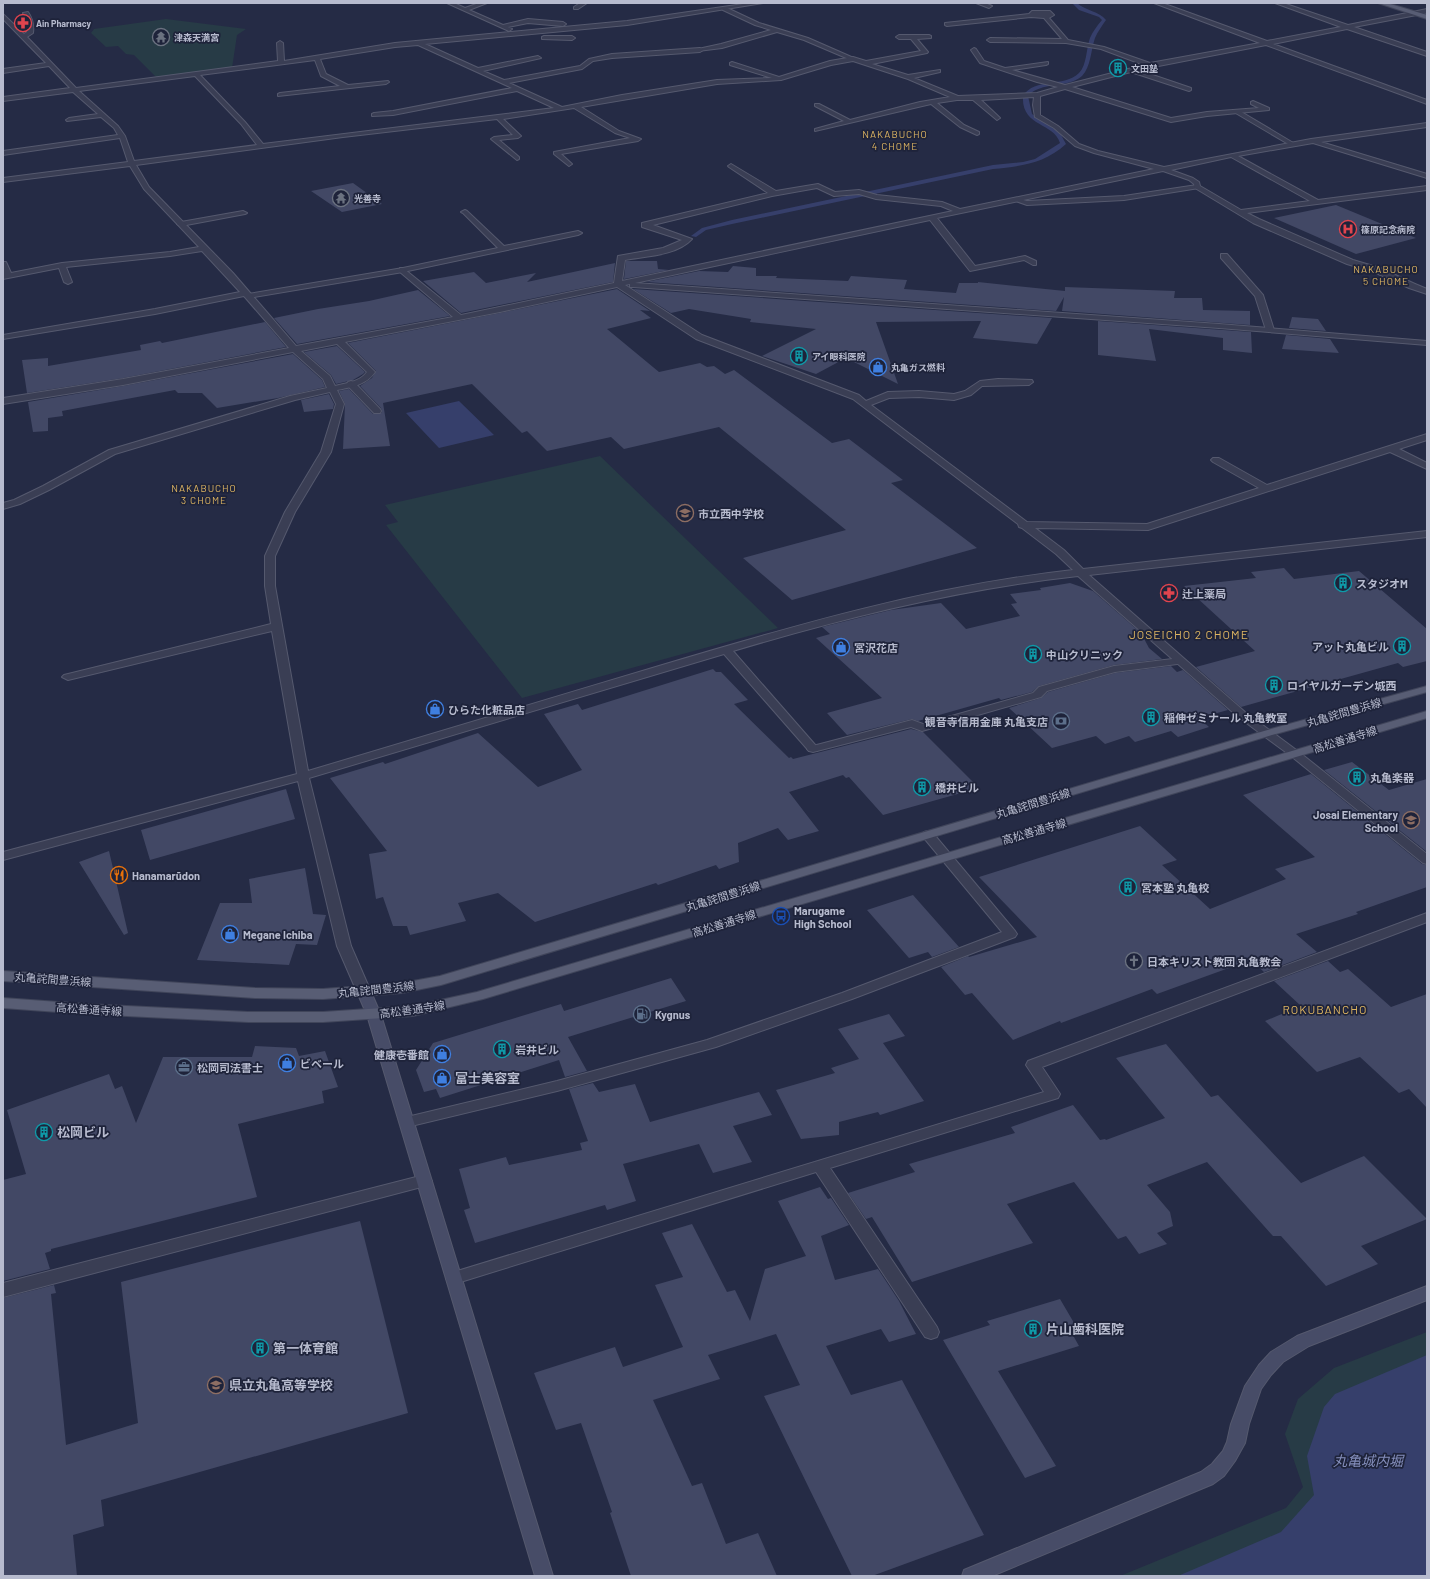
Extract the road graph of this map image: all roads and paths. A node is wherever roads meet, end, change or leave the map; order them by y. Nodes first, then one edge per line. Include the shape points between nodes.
1 (450, 3) edge
2 (484, 3) edge
3 (584, 3) edge
4 (760, 3) edge
5 (979, 3) edge
6 (1157, 3) edge
7 (1278, 3) edge
8 (1381, 3) edge
9 (737, 5) edge
10 (988, 6) dead end
11 (576, 8) dead end
12 (466, 9) junction
13 (724, 10) junction
14 (1427, 11) edge
15 (26, 13) dead end
16 (1415, 14) junction
17 (3, 16) edge
18 (1427, 17) edge
19 (947, 24) dead end
20 (604, 25) junction
21 (504, 26) junction
22 (1349, 27) junction
23 (778, 29) junction
24 (526, 33) junction
25 (514, 34) junction
26 (24, 37) junction
27 (899, 37) dead end
28 (913, 37) junction
29 (929, 37) dead end
30 (572, 38) dead end
31 (990, 40) dead end
32 (1066, 41) junction
33 (418, 42) junction
34 (280, 43) dead end
35 (1264, 43) junction
36 (644, 46) dead end
37 (974, 50) dead end
38 (650, 53) junction
39 (1427, 54) edge
40 (317, 58) junction
41 (538, 58) dead end
42 (853, 59) junction
43 (281, 63) junction
44 (864, 63) junction
45 (1046, 63) dead end
46 (51, 64) junction
47 (732, 64) dead end
48 (1150, 65) junction
49 (478, 70) junction
50 (1004, 70) junction
51 (1132, 70) junction
52 (3, 71) edge
53 (938, 71) dead end
54 (197, 75) junction
55 (908, 77) junction
56 (781, 78) junction
57 (386, 82) dead end
58 (504, 82) junction
59 (1063, 87) junction
60 (348, 88) junction
61 (518, 89) junction
62 (1188, 89) dead end
63 (75, 90) junction
64 (280, 95) dead end
65 (1035, 95) junction
66 (957, 98) junction
67 (975, 98) junction
68 (3, 99) edge
69 (932, 102) junction
70 (1427, 102) edge
71 (1253, 103) dead end
72 (817, 105) dead end
73 (575, 106) junction
74 (561, 109) junction
75 (1236, 111) junction
76 (102, 115) junction
77 (374, 115) dead end
78 (499, 118) junction
79 (997, 118) dead end
80 (69, 120) dead end
81 (850, 122) junction
82 (1427, 125) edge
83 (817, 130) dead end
84 (977, 133) dead end
85 (122, 136) junction
86 (1311, 141) junction
87 (1292, 144) junction
88 (261, 146) junction
89 (3, 153) edge
90 (1232, 155) junction
91 (517, 158) dead end
92 (132, 164) junction
93 (569, 164) dead end
94 (731, 166) dead end
95 (1162, 169) junction
96 (1427, 176) edge
97 (3, 180) edge
98 (1197, 187) junction
99 (1427, 188) edge
100 (1415, 190) junction
101 (775, 194) junction
102 (1427, 196) edge
103 (1016, 200) junction
104 (1317, 202) junction
105 (465, 212) dead end
106 (960, 212) junction
107 (1240, 212) junction
108 (243, 213) dead end
109 (932, 217) junction
110 (181, 224) junction
111 (578, 233) dead end
112 (204, 248) junction
113 (503, 249) junction
114 (1224, 256) dead end
115 (1033, 263) dead end
116 (3, 264) edge
117 (62, 266) junction
118 (403, 270) junction
119 (6, 277) edge
120 (68, 282) dead end
121 (618, 284) junction
122 (1427, 292) edge
123 (247, 295) junction
124 (460, 318) junction
125 (1270, 330) junction
126 (3, 337) edge
127 (338, 340) junction
128 (1427, 343) edge
129 (293, 348) junction
130 (1029, 382) dead end
131 (350, 384) junction
132 (332, 388) junction
133 (3, 401) edge
134 (865, 404) junction
135 (377, 411) dead end
136 (1427, 437) edge
137 (1391, 449) junction
138 (1216, 460) dead end
139 (1427, 466) edge
140 (1267, 489) junction
141 (3, 506) edge
142 (1022, 524) junction
143 (1427, 534) edge
144 (1082, 574) junction
145 (278, 626) junction
146 (726, 650) junction
147 (1181, 661) junction
148 (68, 677) dead end
149 (1427, 689) edge
150 (1427, 714) edge
151 (1268, 733) junction
152 (1295, 754) junction
153 (303, 776) junction
154 (928, 835) junction
155 (3, 856) edge
156 (948, 857) junction
157 (1427, 860) edge
158 (1427, 917) edge
159 (3, 976) edge
160 (364, 992) junction
161 (3, 1003) edge
162 (374, 1015) junction
163 (407, 1122) junction
164 (820, 1166) junction
165 (424, 1181) junction
166 (454, 1278) junction
167 (3, 1290) edge
168 (1427, 1293) edge
169 (931, 1332) dead end
170 (544, 1576) edge
171 (971, 1576) edge

1 - 12 street
2 - 12 street
3 - 11 street
4 - 9 street
5 - 10 street
6 - 35 street
7 - 22 street
8 - 16 main road
9 - 13 street
12 - 21 street
13 - 20 street
13 - 23 street
14 - 16 street
15 - 26 street via 31,26 30,33
16 - 18 main road
16 - 22 street
17 - 26 street
19 - 32 street via 1031,15 1046,17
20 - 21 street via 528,21
20 - 24 street
21 - 24 street
22 - 35 street
22 - 39 street
23 - 38 street via 722,46
23 - 42 street
24 - 25 street
25 - 30 street
25 - 33 street
26 - 46 street
27 - 28 street
28 - 29 street
28 - 44 street via 925,52
31 - 32 street
32 - 48 street via 1099,48
33 - 40 street
33 - 49 street
34 - 43 street
35 - 48 street via 1192,59
35 - 70 street
36 - 38 street
37 - 50 street via 982,62
38 - 58 street via 591,60 582,67
40 - 43 street
40 - 60 street via 323,75
41 - 49 street
42 - 44 street
42 - 56 street via 830,63
43 - 54 street
44 - 55 street
45 - 50 street
46 - 52 street
46 - 63 street
47 - 56 street
48 - 51 street
49 - 58 street
50 - 59 street
51 - 59 street
51 - 62 street
53 - 55 street
54 - 63 street
54 - 88 street via 243,123
55 - 66 street
56 - 73 street via 717,82 622,96
57 - 60 street
58 - 61 street
59 - 65 street
59 - 75 street via 1171,120
60 - 64 street
61 - 74 street
61 - 77 street
63 - 68 street
63 - 76 street
65 - 67 street
65 - 95 street via 1037,116 1056,126 1077,145
66 - 67 street
66 - 69 street
67 - 79 street
69 - 81 street
69 - 84 street via 962,126
71 - 75 street via 1267,109
72 - 81 street
73 - 74 street
73 - 93 street via 618,132 638,139 556,153
74 - 78 street
75 - 87 street
76 - 80 street
76 - 85 street
78 - 88 street
78 - 91 street via 518,136 494,139
81 - 83 street
82 - 86 street
85 - 89 street
85 - 92 street
86 - 87 street
86 - 96 street
87 - 90 street
88 - 92 street
90 - 95 street
90 - 104 street
92 - 97 street
92 - 110 street via 146,188
94 - 101 street
95 - 98 street via 1191,179 1197,183
95 - 103 street
98 - 103 street via 1124,198 1027,203
98 - 107 street
99 - 100 street
100 - 102 street
100 - 104 street
101 - 106 street via 818,186 834,194 859,192 942,204
101 - 121 street via 645,225 688,239 665,249 621,258
103 - 106 street
104 - 107 street
105 - 113 street
106 - 109 street
107 - 122 street via 1350,262 1377,270
108 - 110 street
109 - 115 street via 973,269 1025,258
109 - 121 street
110 - 112 street
111 - 113 street
112 - 117 street
112 - 123 street
113 - 118 street
114 - 125 street via 1259,295
116 - 119 street
117 - 119 street
117 - 120 street
118 - 123 street
118 - 124 street
121 - 124 street
121 - 125 street
121 - 134 street via 699,337 856,397
123 - 126 street
123 - 129 street
124 - 127 street
125 - 128 street
127 - 129 street
127 - 131 street via 371,372 367,378
129 - 132 street via 327,378
129 - 133 street via 123,382
130 - 134 street via 980,384 968,393 954,397 888,395
131 - 132 street
131 - 135 street
132 - 141 street via 112,452 39,492
132 - 145 street via 340,404 326,452 290,512 270,556 270,586
134 - 142 street
136 - 137 street
137 - 139 street
137 - 140 street
138 - 140 street
140 - 142 street via 1148,527
142 - 144 street via 1060,552
143 - 144 street
144 - 146 street via 981,586 905,601
144 - 147 street
145 - 148 street
145 - 153 street
146 - 147 street via 814,749 912,723 922,728 1037,696 1043,689 1114,669
146 - 153 street
147 - 151 street via 1241,714
149 - 151 main road, 丸亀詫間豊浜線
150 - 152 main road, 高松善通寺線
151 - 152 street
151 - 154 main road, 丸亀詫間豊浜線
152 - 156 main road, 高松善通寺線
152 - 157 street
153 - 155 street
153 - 160 street via 344,946
154 - 156 street
154 - 160 main road, 丸亀詫間豊浜線 via 441,980
156 - 162 main road, 高松善通寺線 via 478,996 414,1011
156 - 163 street via 1010,934 711,1044 557,1086
158 - 164 street via 1033,1065 1052,1094
159 - 160 main road, 丸亀詫間豊浜線 via 255,993
160 - 162 street
161 - 162 main road, 高松善通寺線 via 248,1017
162 - 163 street
163 - 165 street
164 - 166 street
164 - 169 street
165 - 166 street
165 - 167 street
166 - 170 street
168 - 171 street via 1303,1341 1277,1357 1254,1386 1236,1443 1229,1456 1218,1470 1207,1478

